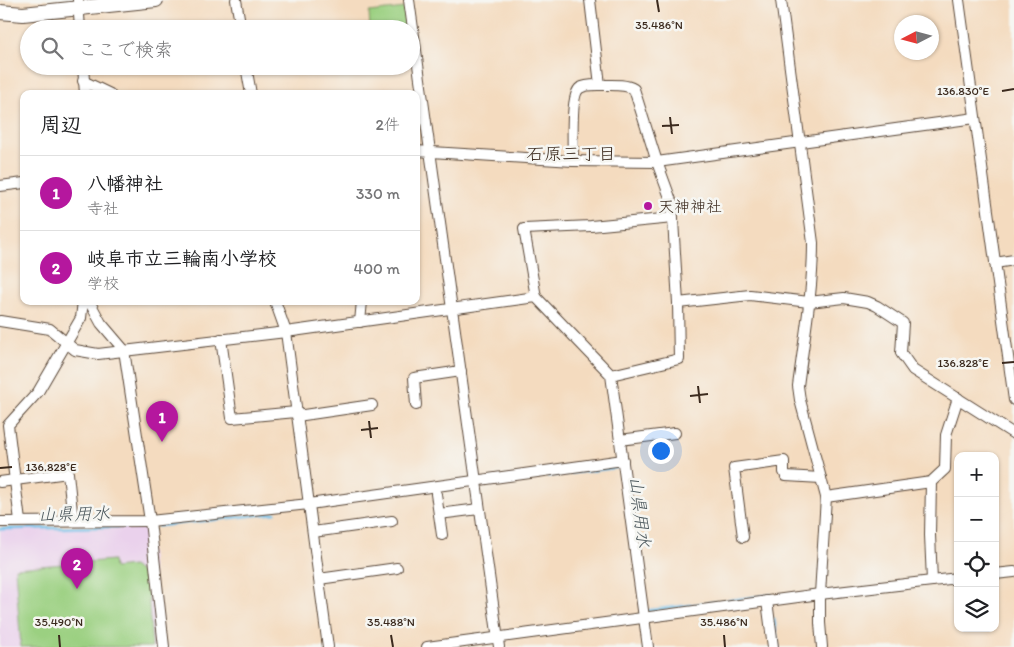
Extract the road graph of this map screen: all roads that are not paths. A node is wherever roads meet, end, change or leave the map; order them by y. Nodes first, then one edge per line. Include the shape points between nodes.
1 (156, 0) edge
2 (236, 0) edge
3 (409, 0) edge
4 (590, 0) edge
5 (781, 0) edge
6 (959, 0) edge
7 (78, 4) edge
8 (0, 12) edge
9 (79, 20) edge
10 (239, 20) edge
11 (412, 20) edge
12 (83, 75) edge
13 (248, 75) edge
14 (419, 75) edge
15 (83, 81) junction
16 (600, 85) junction
17 (84, 90) edge
18 (102, 90) edge
19 (250, 90) edge
20 (975, 118) junction
21 (801, 142) junction
22 (420, 151) edge
23 (430, 152) junction
24 (573, 161) junction
25 (657, 162) junction
26 (20, 184) edge
27 (0, 186) edge
28 (673, 218) junction
29 (1014, 260) edge
30 (995, 263) junction
31 (536, 297) junction
32 (809, 302) junction
33 (678, 303) junction
34 (83, 305) edge
35 (91, 305) edge
36 (276, 305) edge
37 (362, 305) edge
38 (452, 309) junction
39 (0, 321) edge
40 (360, 322) junction
41 (286, 332) junction
42 (221, 339) junction
43 (68, 343) junction
44 (124, 350) junction
45 (461, 371) junction
46 (1012, 374) edge
47 (611, 375) junction
48 (958, 398) junction
49 (1014, 400) edge
50 (372, 405) dead end
51 (416, 405) dead end
52 (296, 414) junction
53 (4, 426) edge
54 (675, 433) dead end
55 (1014, 434) edge
56 (620, 440) junction
57 (623, 460) junction
58 (821, 478) junction
59 (15, 480) junction
60 (0, 482) edge
61 (475, 482) junction
62 (931, 482) junction
63 (436, 494) dead end
64 (826, 497) junction
65 (309, 504) junction
66 (479, 508) junction
67 (439, 514) junction
68 (20, 521) junction
69 (73, 521) junction
70 (150, 521) junction
71 (392, 521) dead end
72 (0, 522) edge
73 (313, 532) junction
74 (442, 535) dead end
75 (743, 537) dead end
76 (397, 568) dead end
77 (1014, 572) edge
78 (999, 574) edge
79 (954, 578) edge
80 (319, 579) junction
81 (932, 581) junction
82 (820, 594) junction
83 (767, 602) junction
84 (644, 618) junction
85 (498, 642) edge
86 (164, 647) edge
87 (328, 647) edge
88 (427, 647) edge
89 (648, 647) edge
90 (773, 647) edge
91 (822, 647) edge

1 - 7 street
2 - 10 street
3 - 11 street
4 - 16 street
5 - 21 street
6 - 20 street
7 - 8 street via 23,14
7 - 9 street
12 - 15 street
13 - 19 street
14 - 23 street
15 - 17 street
15 - 18 street
16 - 24 street via 577,90 573,115
16 - 25 street via 634,88
20 - 21 street
20 - 30 street
21 - 25 street
21 - 32 street via 814,243
22 - 23 street
23 - 24 street
23 - 38 street
24 - 25 street
25 - 28 street via 672,203
26 - 27 street
28 - 31 street via 524,229
28 - 33 street
29 - 30 street
30 - 46 street
31 - 38 street
31 - 47 street
32 - 33 street via 750,296
32 - 48 street via 844,298 877,306 903,323 901,353 913,370
32 - 58 street via 798,386
33 - 47 street via 679,359
34 - 43 street via 81,318
35 - 44 street via 101,323
36 - 41 street
37 - 40 street
38 - 40 street
38 - 45 street
39 - 43 street via 50,329
40 - 41 street
41 - 42 street
41 - 52 street
42 - 44 street
42 - 52 street via 232,418
43 - 44 street via 75,350 98,354
43 - 53 street via 38,392
44 - 70 street
45 - 51 street via 414,378
45 - 61 street
46 - 49 street
47 - 56 street
48 - 55 street
48 - 62 street via 946,435 945,469
50 - 52 street
52 - 65 street
53 - 59 street
54 - 56 street
56 - 57 street
57 - 61 street
57 - 84 street
58 - 64 street
58 - 75 street via 786,476 784,461 734,468
59 - 60 street
59 - 68 street
59 - 69 street via 68,473
61 - 65 street
61 - 66 street
62 - 64 street
62 - 81 street
63 - 67 street
64 - 82 street
65 - 70 street
65 - 73 street
66 - 67 street
66 - 85 street
67 - 74 street
68 - 69 street
68 - 72 street
69 - 70 street
70 - 86 street
71 - 73 street
73 - 80 street
76 - 80 street
77 - 78 street
79 - 81 street
80 - 87 street
81 - 82 street
82 - 83 street
82 - 91 street
83 - 84 street
83 - 90 street
84 - 85 street
84 - 89 street
85 - 88 street

